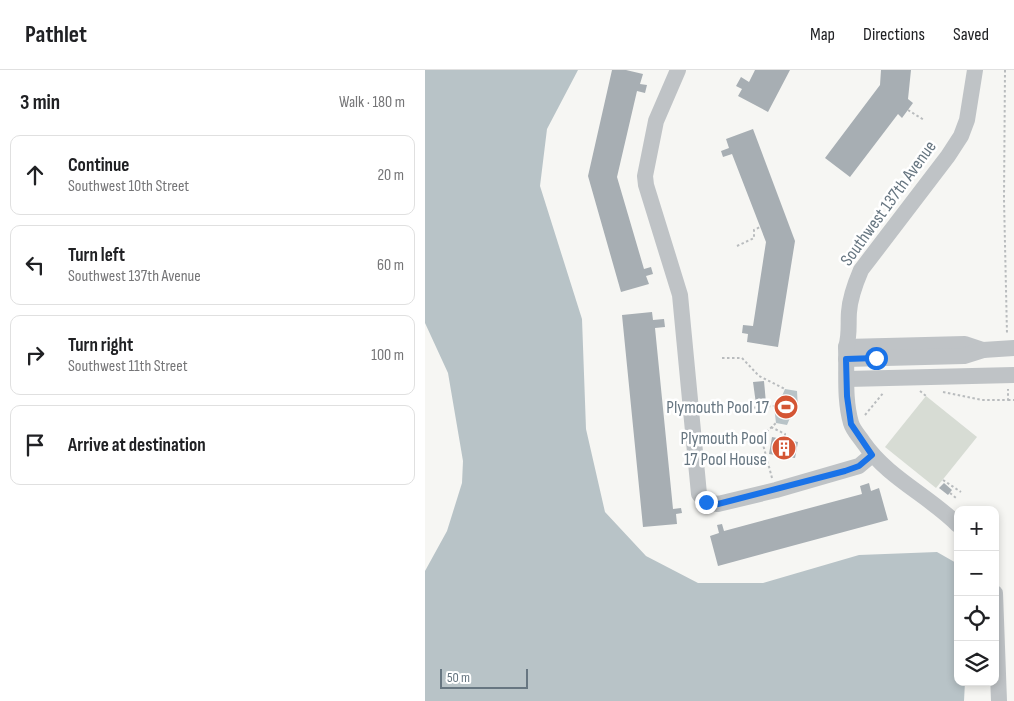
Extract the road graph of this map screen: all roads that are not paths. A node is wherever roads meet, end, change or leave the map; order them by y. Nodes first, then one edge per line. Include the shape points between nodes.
1 (678, 70) edge
2 (975, 70) edge
3 (1010, 341) edge
4 (983, 350) junction
5 (846, 353) junction
6 (930, 357) junction
7 (847, 379) junction
8 (1011, 379) edge
9 (929, 383) junction
10 (872, 455) junction
11 (954, 521) edge
12 (995, 596) edge
13 (999, 701) edge

1 - 10 street via 656,121 645,176 680,295 699,494 706,502 718,504 859,466
2 - 5 street, Southwest 137th Avenue via 967,120 961,136 861,270 849,311
3 - 4 street
4 - 5 street via 965,344
4 - 6 street via 964,356
5 - 6 street
5 - 7 street, Southwest 137th Avenue
6 - 9 street
7 - 9 street
7 - 10 street, Southwest 137th Avenue via 851,424
8 - 9 street
10 - 11 street, Southwest 137th Avenue
12 - 13 street

